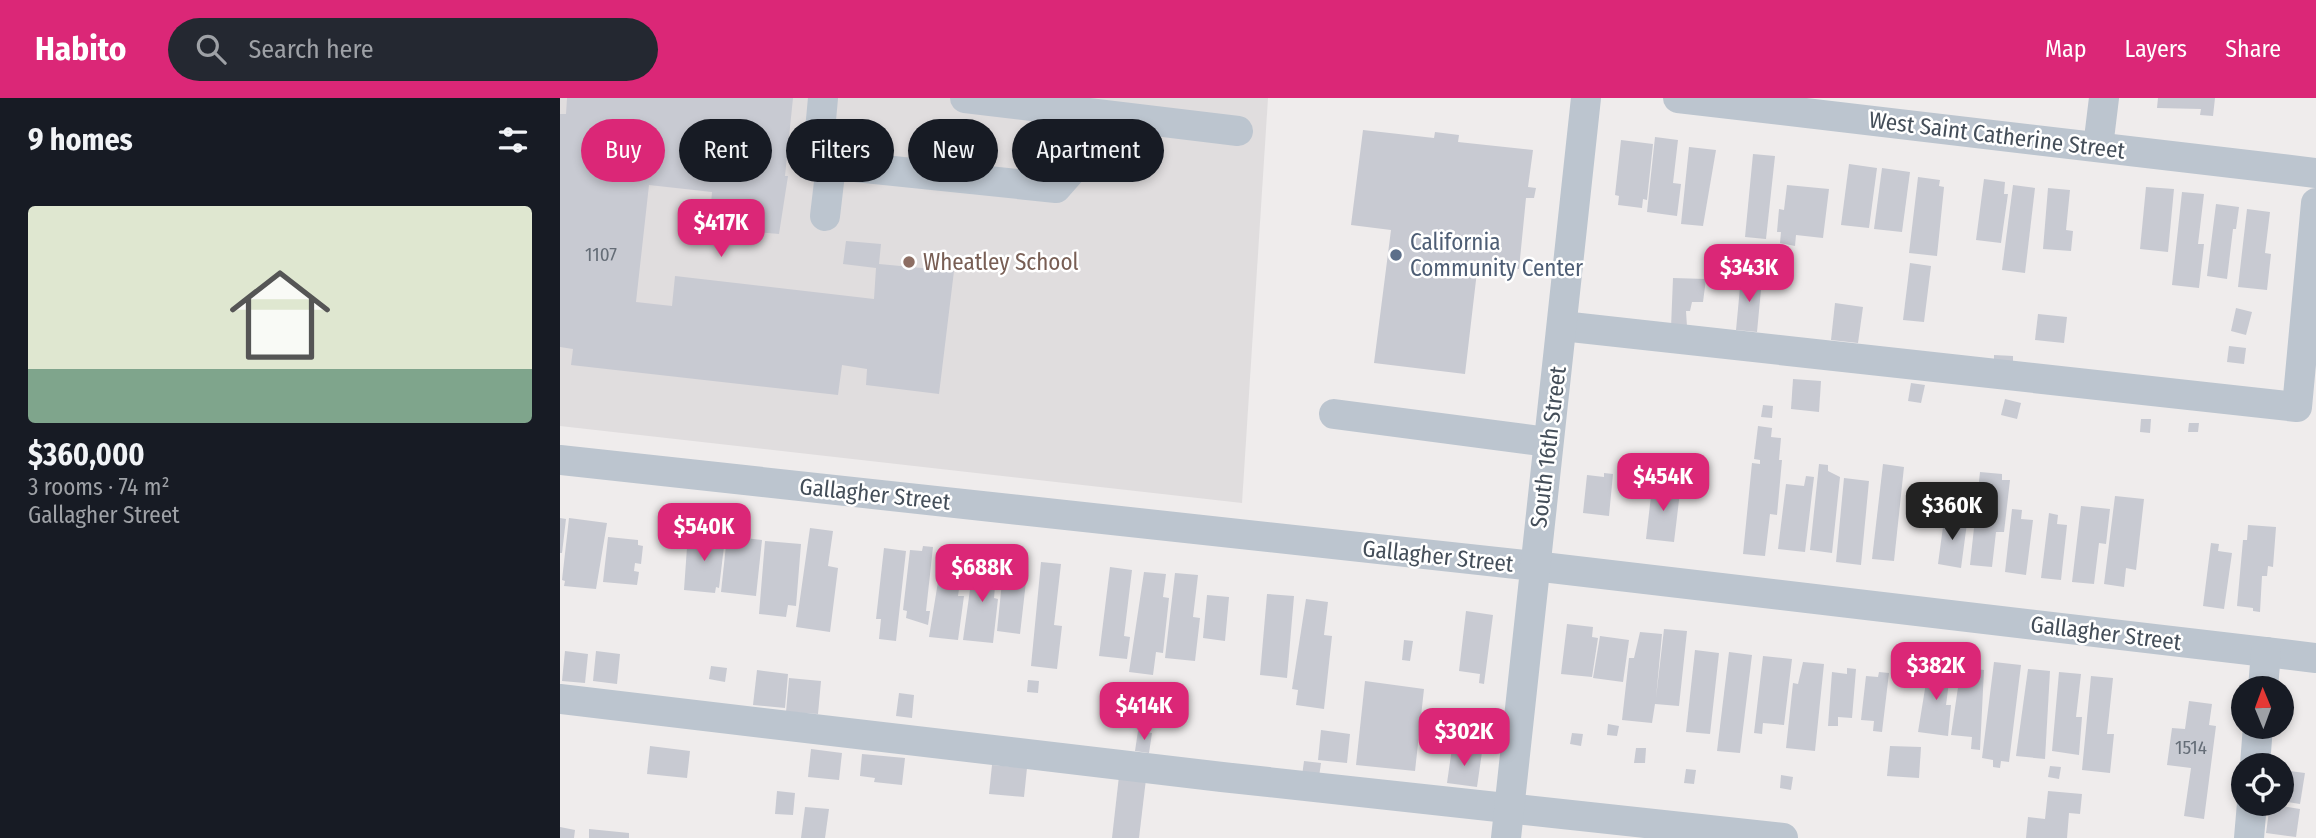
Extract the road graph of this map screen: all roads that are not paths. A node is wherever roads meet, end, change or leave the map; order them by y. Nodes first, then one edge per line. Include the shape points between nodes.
1 (823, 98) edge
2 (965, 98) edge
3 (1586, 98) edge
4 (1678, 98) edge
5 (2104, 98) edge
6 (1081, 113) junction
7 (821, 119) edge
8 (1238, 131) dead end
9 (2098, 147) junction
10 (894, 171) edge
11 (2316, 173) edge
12 (829, 182) edge
13 (2316, 203) edge
14 (825, 216) dead end
15 (1562, 326) junction
16 (1334, 414) dead end
17 (1548, 442) junction
18 (560, 460) edge
19 (1534, 566) junction
20 (2266, 652) junction
21 (2316, 657) edge
22 (2264, 676) edge
23 (560, 699) edge
24 (1508, 807) junction
25 (2251, 816) edge
26 (1506, 838) edge
27 (1783, 838) edge
28 (2249, 838) edge

1 - 7 street
2 - 6 street
3 - 15 street, South 16th Street
4 - 9 street, West Saint Catherine Street
5 - 9 street
6 - 8 street
6 - 10 street via 1077,163 1056,188
9 - 11 street, West Saint Catherine Street
12 - 14 street
13 - 15 street via 2297,407
15 - 17 street, South 16th Street
16 - 17 street
17 - 19 street, South 16th Street
18 - 19 street, Gallagher Street
19 - 20 street, Gallagher Street
19 - 24 street, South 16th Street
20 - 21 street, Gallagher Street
20 - 22 street
23 - 24 street
24 - 26 street, South 16th Street
24 - 27 street
25 - 28 street

